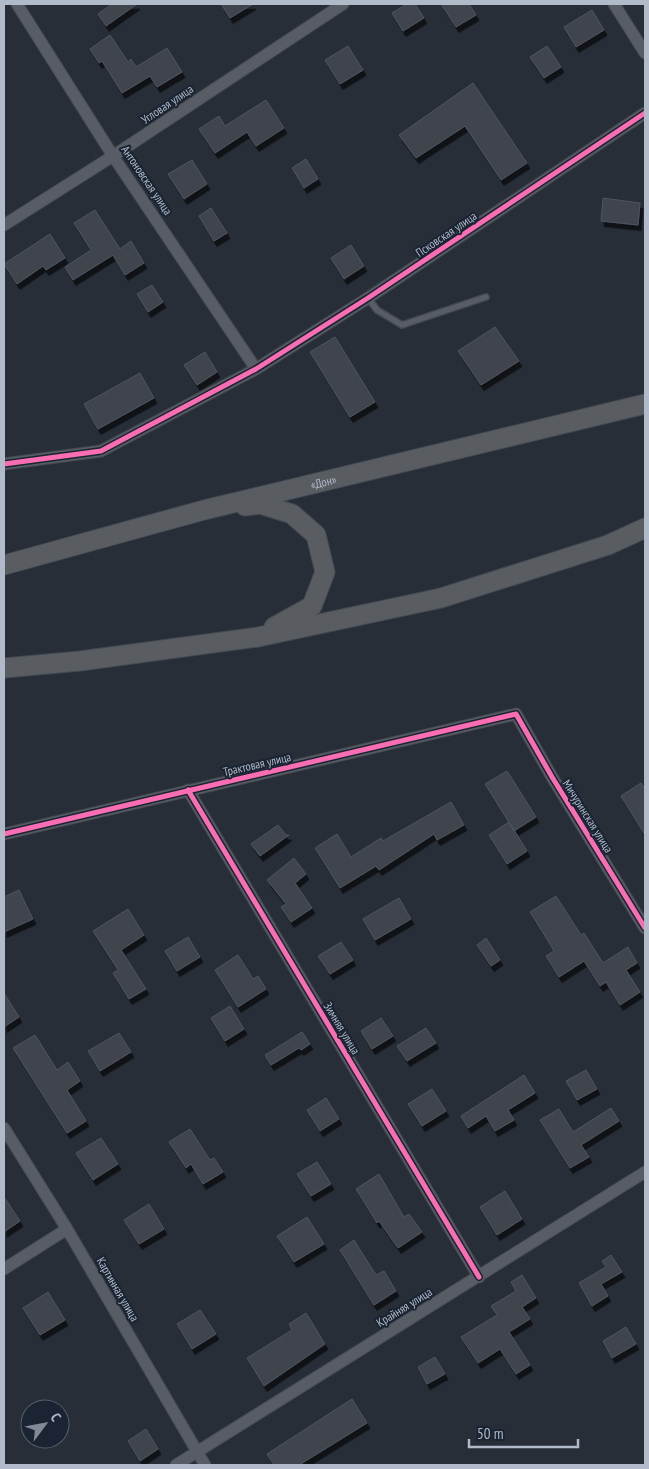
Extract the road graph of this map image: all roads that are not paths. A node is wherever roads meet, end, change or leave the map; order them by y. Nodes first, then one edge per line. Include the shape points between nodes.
1 (17, 4) edge
2 (343, 4) edge
3 (614, 4) edge
4 (645, 53) edge
5 (645, 113) edge
6 (113, 156) junction
7 (4, 224) edge
8 (486, 296) dead end
9 (368, 298) junction
10 (256, 369) junction
11 (645, 404) edge
12 (4, 464) edge
13 (204, 510) junction
14 (645, 528) edge
15 (4, 566) edge
16 (258, 637) junction
17 (4, 668) edge
18 (516, 714) joint
19 (188, 790) junction
20 (4, 834) edge
21 (645, 928) edge
22 (4, 1128) edge
23 (645, 1172) edge
24 (67, 1229) junction
25 (4, 1269) edge
26 (479, 1277) junction
27 (196, 1452) junction
28 (176, 1465) edge
29 (205, 1465) edge

1 - 6 street, Антоновская улица
2 - 6 street, Угловая улица
3 - 4 street
5 - 9 street, Псковская улица
6 - 7 street, Угловая улица
6 - 10 street, Антоновская улица
8 - 9 lane via 402,325 377,310
9 - 10 street, Псковская улица
10 - 12 street, Псковская улица via 101,451
11 - 13 highway, «Дон»
13 - 15 highway, «Дон»
13 - 16 highway via 260,504 292,514 316,535 324,572 312,606
14 - 16 highway via 608,545 441,598
16 - 17 highway
18 - 19 street, Трактовая улица
18 - 21 street, Мичуринская улица
19 - 20 street, Трактовая улица
19 - 26 street, Зимняя улица
22 - 24 street, Картинная улица
23 - 26 street, Крайняя улица
24 - 25 street
24 - 27 street, Картинная улица
26 - 27 street, Крайняя улица
27 - 28 street, Крайняя улица
27 - 29 street, Картинная улица

